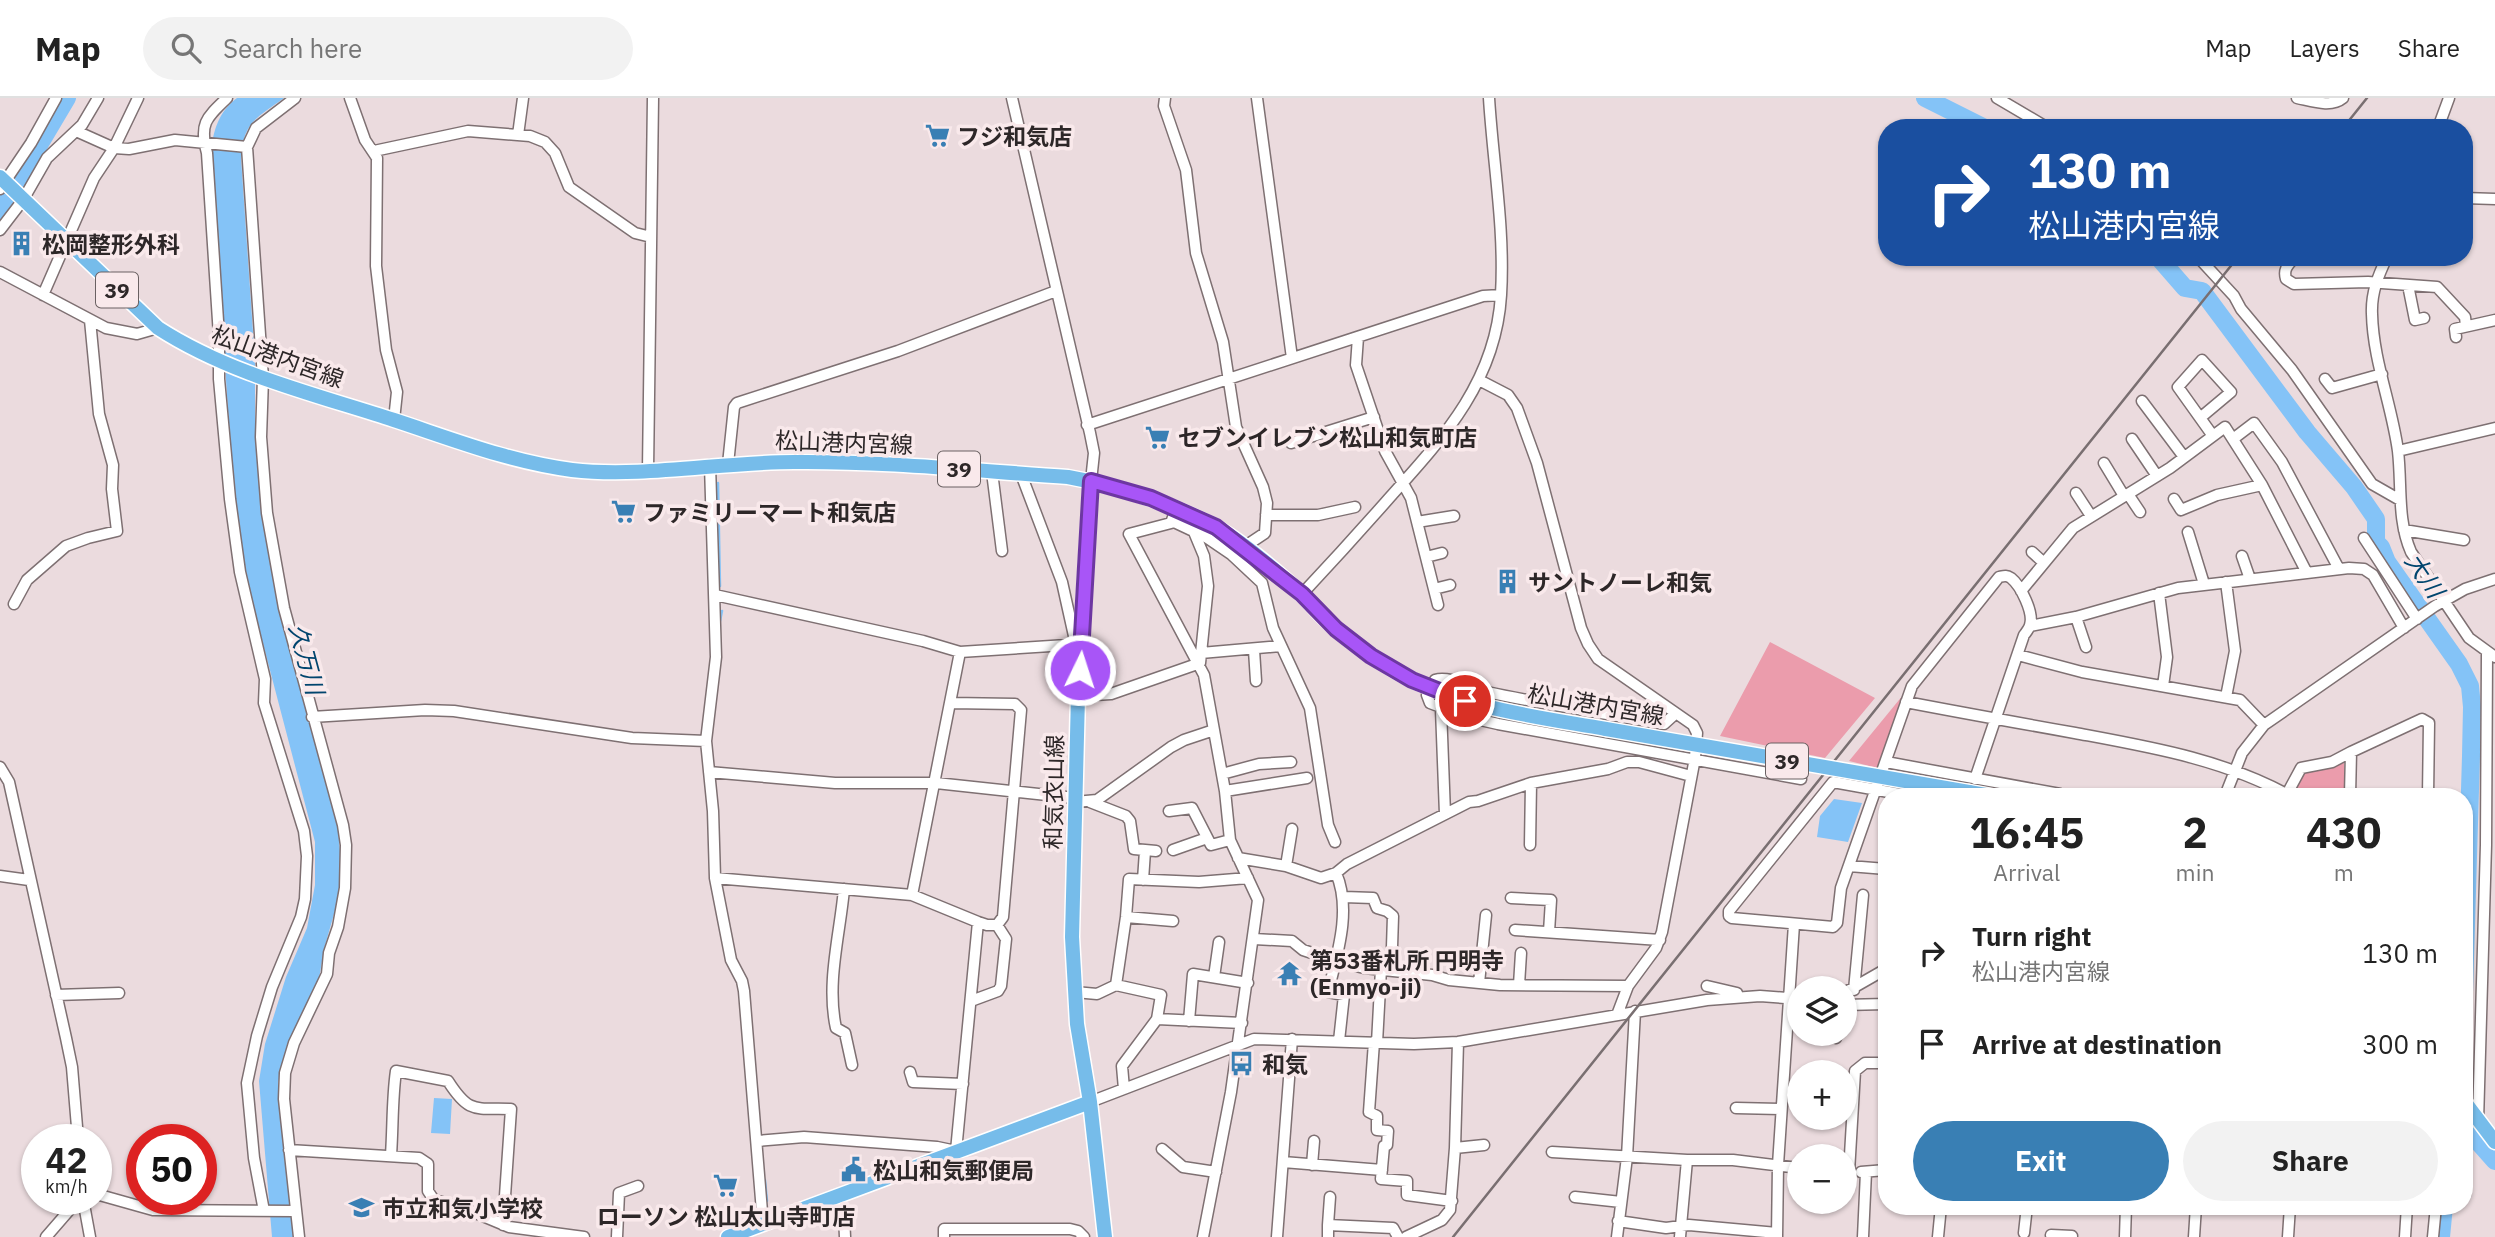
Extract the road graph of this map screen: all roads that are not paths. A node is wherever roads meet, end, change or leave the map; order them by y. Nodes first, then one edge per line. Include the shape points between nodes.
1 (56, 98) edge
2 (98, 98) edge
3 (138, 98) edge
4 (218, 98) edge
5 (226, 98) edge
6 (295, 98) edge
7 (350, 98) edge
8 (523, 98) edge
9 (653, 98) edge
10 (1012, 98) edge
11 (1165, 98) edge
12 (1257, 98) edge
13 (1489, 98) edge
14 (1997, 98) edge
15 (2297, 98) edge
16 (2343, 98) edge
17 (2449, 98) edge
18 (2033, 119) edge
19 (2441, 119) edge
20 (76, 131) junction
21 (518, 135) junction
22 (207, 142) junction
23 (245, 146) junction
24 (114, 148) junction
25 (374, 151) junction
26 (3, 183) edge
27 (21, 198) junction
28 (2473, 198) edge
29 (2495, 199) edge
30 (0, 230) edge
31 (651, 237) junction
32 (67, 242) junction
33 (2206, 266) edge
34 (2287, 266) edge
35 (2382, 266) edge
36 (0, 272) edge
37 (2375, 283) junction
38 (2408, 285) junction
39 (1056, 291) junction
40 (43, 295) junction
41 (1501, 295) junction
42 (2424, 318) dead end
43 (90, 320) junction
44 (2495, 320) edge
45 (2466, 326) junction
46 (158, 328) junction
47 (1358, 337) junction
48 (2456, 337) dead end
49 (1292, 358) junction
50 (221, 361) junction
51 (2382, 374) junction
52 (260, 377) junction
53 (1230, 378) junction
54 (2325, 379) dead end
55 (1479, 380) junction
56 (2142, 401) dead end
57 (1374, 417) junction
58 (2200, 418) junction
59 (394, 420) junction
60 (1087, 425) junction
61 (2495, 428) edge
62 (2213, 436) junction
63 (2132, 439) dead end
64 (2233, 439) junction
65 (1291, 443) dead end
66 (2398, 451) junction
67 (2184, 457) junction
68 (2104, 463) dead end
69 (728, 464) junction
70 (710, 465) junction
71 (648, 470) junction
72 (992, 472) junction
73 (1021, 474) junction
74 (2157, 476) junction
75 (1091, 481) junction
76 (1403, 482) junction
77 (2262, 485) junction
78 (2076, 492) dead end
79 (2126, 495) junction
80 (2174, 499) dead end
81 (2400, 500) junction
82 (1355, 507) dead end
83 (2140, 512) dead end
84 (1174, 515) junction
85 (1266, 515) junction
86 (1454, 516) dead end
87 (2091, 516) junction
88 (1417, 522) junction
89 (2404, 530) junction
90 (1194, 532) junction
91 (2188, 533) dead end
92 (2364, 538) dead end
93 (2464, 540) dead end
94 (1244, 547) junction
95 (1002, 551) dead end
96 (2032, 552) dead end
97 (1442, 553) dead end
98 (2242, 556) dead end
99 (1426, 557) junction
100 (2044, 563) junction
101 (2339, 569) junction
102 (2307, 573) junction
103 (2250, 579) junction
104 (2495, 579) edge
105 (2226, 582) junction
106 (2204, 584) junction
107 (1450, 585) dead end
108 (1434, 589) junction
109 (2021, 591) junction
110 (2159, 593) junction
111 (1302, 594) junction
112 (715, 595) junction
113 (2440, 603) junction
114 (14, 604) dead end
115 (1438, 605) dead end
116 (2076, 617) junction
117 (2418, 618) junction
118 (2030, 626) junction
119 (2404, 628) junction
120 (1079, 644) junction
121 (1281, 646) junction
122 (2086, 647) dead end
123 (1254, 650) junction
124 (960, 652) junction
125 (2018, 655) junction
126 (2491, 655) edge
127 (1200, 658) junction
128 (1256, 681) dead end
129 (2163, 686) junction
130 (1430, 688) junction
131 (1078, 696) junction
132 (2226, 697) junction
133 (1906, 702) junction
134 (951, 703) junction
135 (1441, 709) junction
136 (1675, 714) junction
137 (313, 716) junction
138 (1996, 719) junction
139 (2264, 725) junction
140 (1214, 730) junction
141 (706, 741) junction
142 (2351, 752) junction
143 (1695, 758) junction
144 (1291, 762) dead end
145 (1886, 762) junction
146 (0, 767) edge
147 (2234, 771) junction
148 (709, 772) junction
149 (1222, 774) junction
150 (1690, 776) junction
151 (1307, 778) dead end
152 (1801, 779) dead end
153 (936, 783) junction
154 (1531, 783) junction
155 (1972, 786) junction
156 (1976, 788) edge
157 (1990, 788) edge
158 (2228, 788) edge
159 (2272, 788) edge
160 (2291, 788) edge
161 (2350, 788) edge
162 (2428, 788) edge
163 (1876, 790) junction
164 (1225, 791) junction
165 (1015, 792) junction
166 (1079, 800) junction
167 (1170, 811) dead end
168 (1446, 814) junction
169 (1292, 829) dead end
170 (1208, 838) junction
171 (1230, 840) junction
172 (1335, 842) dead end
173 (1530, 845) dead end
174 (1174, 850) dead end
175 (1238, 858) junction
176 (1286, 866) junction
177 (1849, 866) junction
178 (1878, 868) edge
179 (1336, 873) junction
180 (0, 876) edge
181 (715, 878) junction
182 (1248, 878) junction
183 (29, 880) junction
184 (1143, 880) junction
185 (844, 889) junction
186 (912, 895) junction
187 (1863, 895) dead end
188 (1344, 897) junction
189 (1511, 898) dead end
190 (1486, 915) dead end
191 (1126, 917) junction
192 (1173, 921) dead end
193 (978, 922) junction
194 (1794, 924) junction
195 (997, 925) junction
196 (1515, 930) dead end
197 (1549, 932) junction
198 (1254, 939) junction
199 (1660, 940) junction
200 (1219, 942) dead end
201 (1521, 953) dead end
202 (1336, 961) junction
203 (1381, 970) junction
204 (1393, 971) junction
205 (1878, 974) edge
206 (1793, 976) edge
207 (1851, 976) edge
208 (1214, 977) junction
209 (1248, 983) junction
210 (1479, 983) junction
211 (1116, 985) junction
212 (1519, 985) junction
213 (1628, 986) junction
214 (1707, 986) dead end
215 (1857, 986) edge
216 (1075, 992) junction
217 (120, 993) dead end
218 (56, 995) junction
219 (1738, 997) junction
220 (1787, 998) edge
221 (971, 1002) junction
222 (1878, 1004) edge
223 (1857, 1005) edge
224 (1635, 1011) junction
225 (1617, 1015) junction
226 (1157, 1019) junction
227 (1189, 1020) junction
228 (1242, 1023) junction
229 (1292, 1039) junction
230 (1339, 1041) junction
231 (1376, 1042) junction
232 (1458, 1042) junction
233 (1239, 1045) junction
234 (1788, 1046) edge
235 (1878, 1063) edge
236 (852, 1065) dead end
237 (1857, 1067) edge
238 (910, 1072) dead end
239 (963, 1084) junction
240 (1124, 1089) junction
241 (1090, 1102) junction
242 (1736, 1108) dead end
243 (1781, 1109) junction
244 (2473, 1114) edge
245 (2478, 1121) junction
246 (77, 1124) edge
247 (757, 1141) junction
248 (1314, 1141) dead end
249 (2495, 1142) edge
250 (1484, 1145) dead end
251 (1455, 1147) junction
252 (1163, 1149) dead end
253 (289, 1150) junction
254 (956, 1151) junction
255 (1552, 1152) dead end
256 (391, 1155) junction
257 (1627, 1157) junction
258 (1688, 1160) junction
259 (1283, 1163) junction
260 (1312, 1165) junction
261 (1778, 1165) junction
262 (1787, 1166) edge
263 (1382, 1170) junction
264 (1216, 1171) junction
265 (1878, 1171) edge
266 (1857, 1172) edge
267 (1866, 1172) junction
268 (638, 1186) dead end
269 (837, 1196) junction
270 (1330, 1197) dead end
271 (1575, 1197) dead end
272 (112, 1198) edge
273 (1451, 1201) junction
274 (1621, 1202) junction
275 (265, 1211) junction
276 (293, 1211) junction
277 (66, 1215) edge
278 (85, 1215) edge
279 (1940, 1215) edge
280 (2026, 1215) edge
281 (2126, 1215) edge
282 (2195, 1215) edge
283 (2289, 1215) edge
284 (2406, 1215) edge
285 (2435, 1215) edge
286 (1618, 1221) junction
287 (763, 1224) junction
288 (1328, 1224) junction
289 (503, 1225) junction
290 (1682, 1225) junction
291 (2024, 1233) dead end
292 (1777, 1235) edge
293 (1412, 1236) edge
294 (46, 1237) edge
295 (90, 1237) edge
296 (299, 1237) edge
297 (584, 1237) edge
298 (617, 1237) edge
299 (728, 1237) edge
300 (845, 1237) edge
301 (944, 1237) edge
302 (1084, 1237) edge
303 (1105, 1237) edge
304 (1203, 1237) edge
305 (1276, 1237) edge
306 (1328, 1237) edge
307 (1398, 1237) edge
308 (1616, 1237) edge
309 (1680, 1237) edge
310 (1863, 1237) edge
311 (1938, 1237) edge
312 (2125, 1237) edge
313 (2194, 1237) edge
314 (2288, 1237) edge
315 (2405, 1237) edge
316 (2434, 1237) edge

1 - 26 street
2 - 20 street
3 - 24 street
4 - 5 street
5 - 22 street via 206,120 203,132
6 - 23 street via 256,128
7 - 25 street
8 - 21 street
9 - 31 street
10 - 39 street
11 - 53 street via 1186,170 1196,253
12 - 49 street
13 - 41 street
14 - 18 street
15 - 16 street via 2329,104
17 - 19 street
20 - 24 street
20 - 27 street via 47,158
21 - 25 street via 468,131
21 - 31 street via 545,142 555,153 569,187 635,233
22 - 23 street
22 - 24 street via 175,140
22 - 50 street
23 - 52 street
24 - 32 street via 94,178
25 - 59 street via 378,166 376,266 386,350 397,392
26 - 27 main road, 松山港内宮線 / 39
27 - 30 street
27 - 32 main road, 松山港内宮線 / 39
28 - 29 street
31 - 71 street
32 - 40 street
32 - 46 main road, 松山港内宮線 / 39
33 - 81 street via 2291,370 2372,484
34 - 37 street via 2286,279 2294,284
35 - 37 street
36 - 40 street
37 - 38 street
37 - 51 street via 2372,313
38 - 42 street via 2415,320
38 - 45 street via 2438,287 2465,317
39 - 60 street
39 - 69 street via 898,351 737,403
40 - 43 street
41 - 47 street via 1483,296
41 - 55 street
43 - 46 street via 125,332
43 - 114 street via 99,414 113,466 117,531 66,546 27,580
44 - 45 street
45 - 48 street via 2455,329
46 - 50 main road, 松山港内宮線 / 39
47 - 49 street
47 - 57 street via 1356,365
49 - 53 street
50 - 52 main road, 松山港内宮線 / 39
50 - 275 street via 240,572 265,679 264,703 304,831 307,856 305,899 272,986 247,1083 254,1158
51 - 54 street via 2332,388
51 - 66 street
52 - 59 main road, 松山港内宮線 / 39
52 - 137 street via 267,513 284,608
53 - 60 street
53 - 85 street via 1236,427 1263,487
55 - 76 street via 1452,426
55 - 136 street via 1508,395 1517,408 1588,644 1598,659
56 - 67 street
57 - 65 street
57 - 76 street via 1385,451
58 - 58 street via 2178,387 2202,360 2231,392
58 - 62 street
59 - 71 main road, 松山港内宮線 / 39 via 539,465
60 - 75 street via 1094,453
61 - 66 street
62 - 64 street via 2225,427
62 - 67 street
63 - 74 street
64 - 77 street
64 - 101 street via 2254,423 2281,462
66 - 81 street
67 - 74 street
68 - 79 street
69 - 70 main road, 松山港内宮線 / 39
69 - 72 main road, 松山港内宮線 / 39 via 865,462
70 - 71 main road, 松山港内宮線 / 39
70 - 112 street
72 - 73 main road, 松山港内宮線 / 39
72 - 95 street
73 - 75 main road, 松山港内宮線 / 39
73 - 120 street via 1062,582
74 - 79 street
75 - 84 main road, 松山港内宮線 / 39 via 1151,498
75 - 120 main road, 和気衣山線
76 - 88 street
76 - 111 street
77 - 80 street via 2217,495 2181,510
77 - 102 street
78 - 87 street
79 - 83 street
79 - 87 street
81 - 89 street
82 - 85 street via 1318,515
84 - 90 street
84 - 94 main road, 松山港内宮線 / 39 via 1216,527
84 - 127 street via 1171,523 1129,534
85 - 94 street via 1265,533
86 - 88 street
87 - 100 street via 2073,528
88 - 99 street
89 - 93 street
89 - 113 street
90 - 121 street via 1231,554 1262,583
90 - 127 street via 1208,586
91 - 106 street
92 - 117 street
94 - 111 main road, 松山港内宮線 / 39
96 - 100 street
97 - 99 street
98 - 103 street
99 - 108 street
100 - 109 street
101 - 102 street
101 - 119 street via 2364,569 2374,575
102 - 103 street
103 - 105 street
104 - 113 street
105 - 106 street
105 - 132 street via 2235,651
106 - 110 street
107 - 108 street
108 - 115 street
109 - 118 street
109 - 133 street via 2010,578 1999,577 1914,682
110 - 116 street
110 - 129 street via 2167,656
111 - 130 main road, 松山港内宮線 / 39 via 1351,642
112 - 124 street
112 - 141 street via 716,657
113 - 117 street
113 - 126 street via 2469,638
116 - 118 street
116 - 122 street
117 - 119 street
118 - 125 street
119 - 139 street
120 - 124 street
120 - 131 main road, 和気衣山線
121 - 123 street
121 - 172 street via 1310,708 1328,825
123 - 127 street
123 - 128 street
124 - 134 street
125 - 129 street
125 - 138 street
126 - 245 street
127 - 131 street via 1111,694
127 - 140 street
129 - 132 street
130 - 135 street via 1430,702
130 - 136 street via 1443,678 1480,691 1664,724
130 - 155 main road, 松山港内宮線 / 39, bridge via 1492,708 1606,729
131 - 166 main road, 和気衣山線
132 - 139 street via 2244,702
133 - 138 street
133 - 145 street
134 - 153 street
134 - 165 street via 1015,704 1021,709
135 - 143 street via 1498,724
135 - 168 street
136 - 143 street via 1697,733
137 - 141 street via 454,711 632,738
137 - 253 street via 343,825 345,888 324,983 288,1060 284,1087
138 - 147 street via 2158,748
138 - 155 street
139 - 147 street
140 - 149 street
140 - 166 street via 1171,747 1097,800
141 - 148 street
142 - 160 street via 2332,762 2301,768
142 - 161 street
142 - 162 street via 2426,720
143 - 150 street
143 - 152 street
144 - 149 street via 1259,764
145 - 155 street
145 - 163 street
146 - 183 street via 9,782
147 - 158 street
147 - 159 street
148 - 153 street via 835,783
148 - 181 street
149 - 164 street
150 - 154 street via 1633,761
150 - 199 street
151 - 164 street
153 - 165 street
153 - 186 street
154 - 168 street
154 - 173 street
155 - 156 main road, 松山港内宮線 / 39
155 - 157 street
163 - 177 street
163 - 194 street via 1833,782 1729,911 1732,918
164 - 171 street
165 - 166 street
165 - 195 street via 1003,917
166 - 184 street via 1126,816 1134,849 1150,851
166 - 216 main road, 和気衣山線 via 1072,937
167 - 170 street via 1192,808
168 - 179 street
169 - 176 street
170 - 171 street via 1211,845
170 - 174 street
171 - 175 street
175 - 176 street
175 - 182 street
176 - 179 street via 1321,878
177 - 178 street
177 - 194 street via 1841,888 1838,923 1833,927
179 - 188 street
180 - 183 street
181 - 185 street
181 - 247 street via 730,960 744,991
182 - 184 street
182 - 198 street via 1259,905
183 - 218 street
184 - 191 street via 1129,879
185 - 186 street
185 - 236 street via 832,1010 836,1028 845,1033
186 - 193 street
187 - 207 street
188 - 202 street
188 - 204 street via 1373,898 1377,908 1393,916
189 - 197 street via 1551,900
190 - 210 street
191 - 192 street
191 - 211 street
193 - 195 street
193 - 221 street
194 - 206 street
195 - 221 street via 1006,939 1001,986
196 - 197 street
197 - 199 street
198 - 202 street via 1292,941 1303,950
198 - 209 street
199 - 213 street
200 - 208 street
201 - 212 street
202 - 203 street
202 - 230 street via 1328,992 1344,995
203 - 204 street
203 - 231 street
204 - 210 street
205 - 215 street
208 - 209 street
208 - 227 street via 1193,974
209 - 228 street
210 - 212 street
211 - 216 street via 1097,994
211 - 226 street via 1161,995
212 - 213 street
213 - 225 street
214 - 219 street
216 - 241 main road, 和気衣山線
217 - 218 street
218 - 246 street via 72,1067
219 - 220 street
219 - 224 street
221 - 239 street
222 - 223 street
224 - 225 street
224 - 257 street
225 - 232 street
226 - 227 street
226 - 240 street via 1122,1066
227 - 228 street
228 - 233 street
229 - 230 street
229 - 233 street via 1254,1039
229 - 259 street
230 - 231 street
231 - 232 street
231 - 263 street via 1369,1111 1377,1116 1377,1130 1388,1131
232 - 251 street
233 - 240 street
233 - 264 street
234 - 243 street
235 - 237 street
238 - 239 street via 913,1082
239 - 254 street
240 - 241 street
241 - 254 main road
241 - 303 main road, 和気衣山線
242 - 243 street
243 - 261 street
244 - 245 main road
245 - 249 main road
247 - 254 street via 804,1137
247 - 287 street
248 - 260 street
250 - 251 street
251 - 273 street
252 - 264 street via 1183,1167
253 - 256 street
253 - 276 street
254 - 269 main road
255 - 257 street
256 - 289 street via 426,1161 433,1200
256 - 289 street via 396,1071 448,1081 471,1107 511,1109
257 - 258 street
257 - 274 street
258 - 261 street
258 - 290 street
259 - 260 street
259 - 305 street
260 - 263 street
261 - 262 street
261 - 292 street
263 - 273 street via 1381,1179 1407,1181 1407,1195
264 - 304 street
265 - 267 street
266 - 267 street
267 - 310 street
268 - 298 street via 619,1193
269 - 287 main road
269 - 300 street
270 - 288 street
271 - 274 street
272 - 275 street via 153,1210
273 - 293 street via 1451,1210 1442,1220
274 - 286 street
275 - 276 street
276 - 296 street
277 - 294 street
278 - 295 street
279 - 311 street
280 - 291 street
281 - 312 street
282 - 313 street
283 - 314 street
284 - 315 street
285 - 316 street
286 - 290 street via 1666,1228
286 - 308 street
287 - 299 main road
288 - 306 street
288 - 307 street via 1393,1228
289 - 297 street
290 - 292 street
290 - 309 street
301 - 302 street via 944,1229 1070,1229

